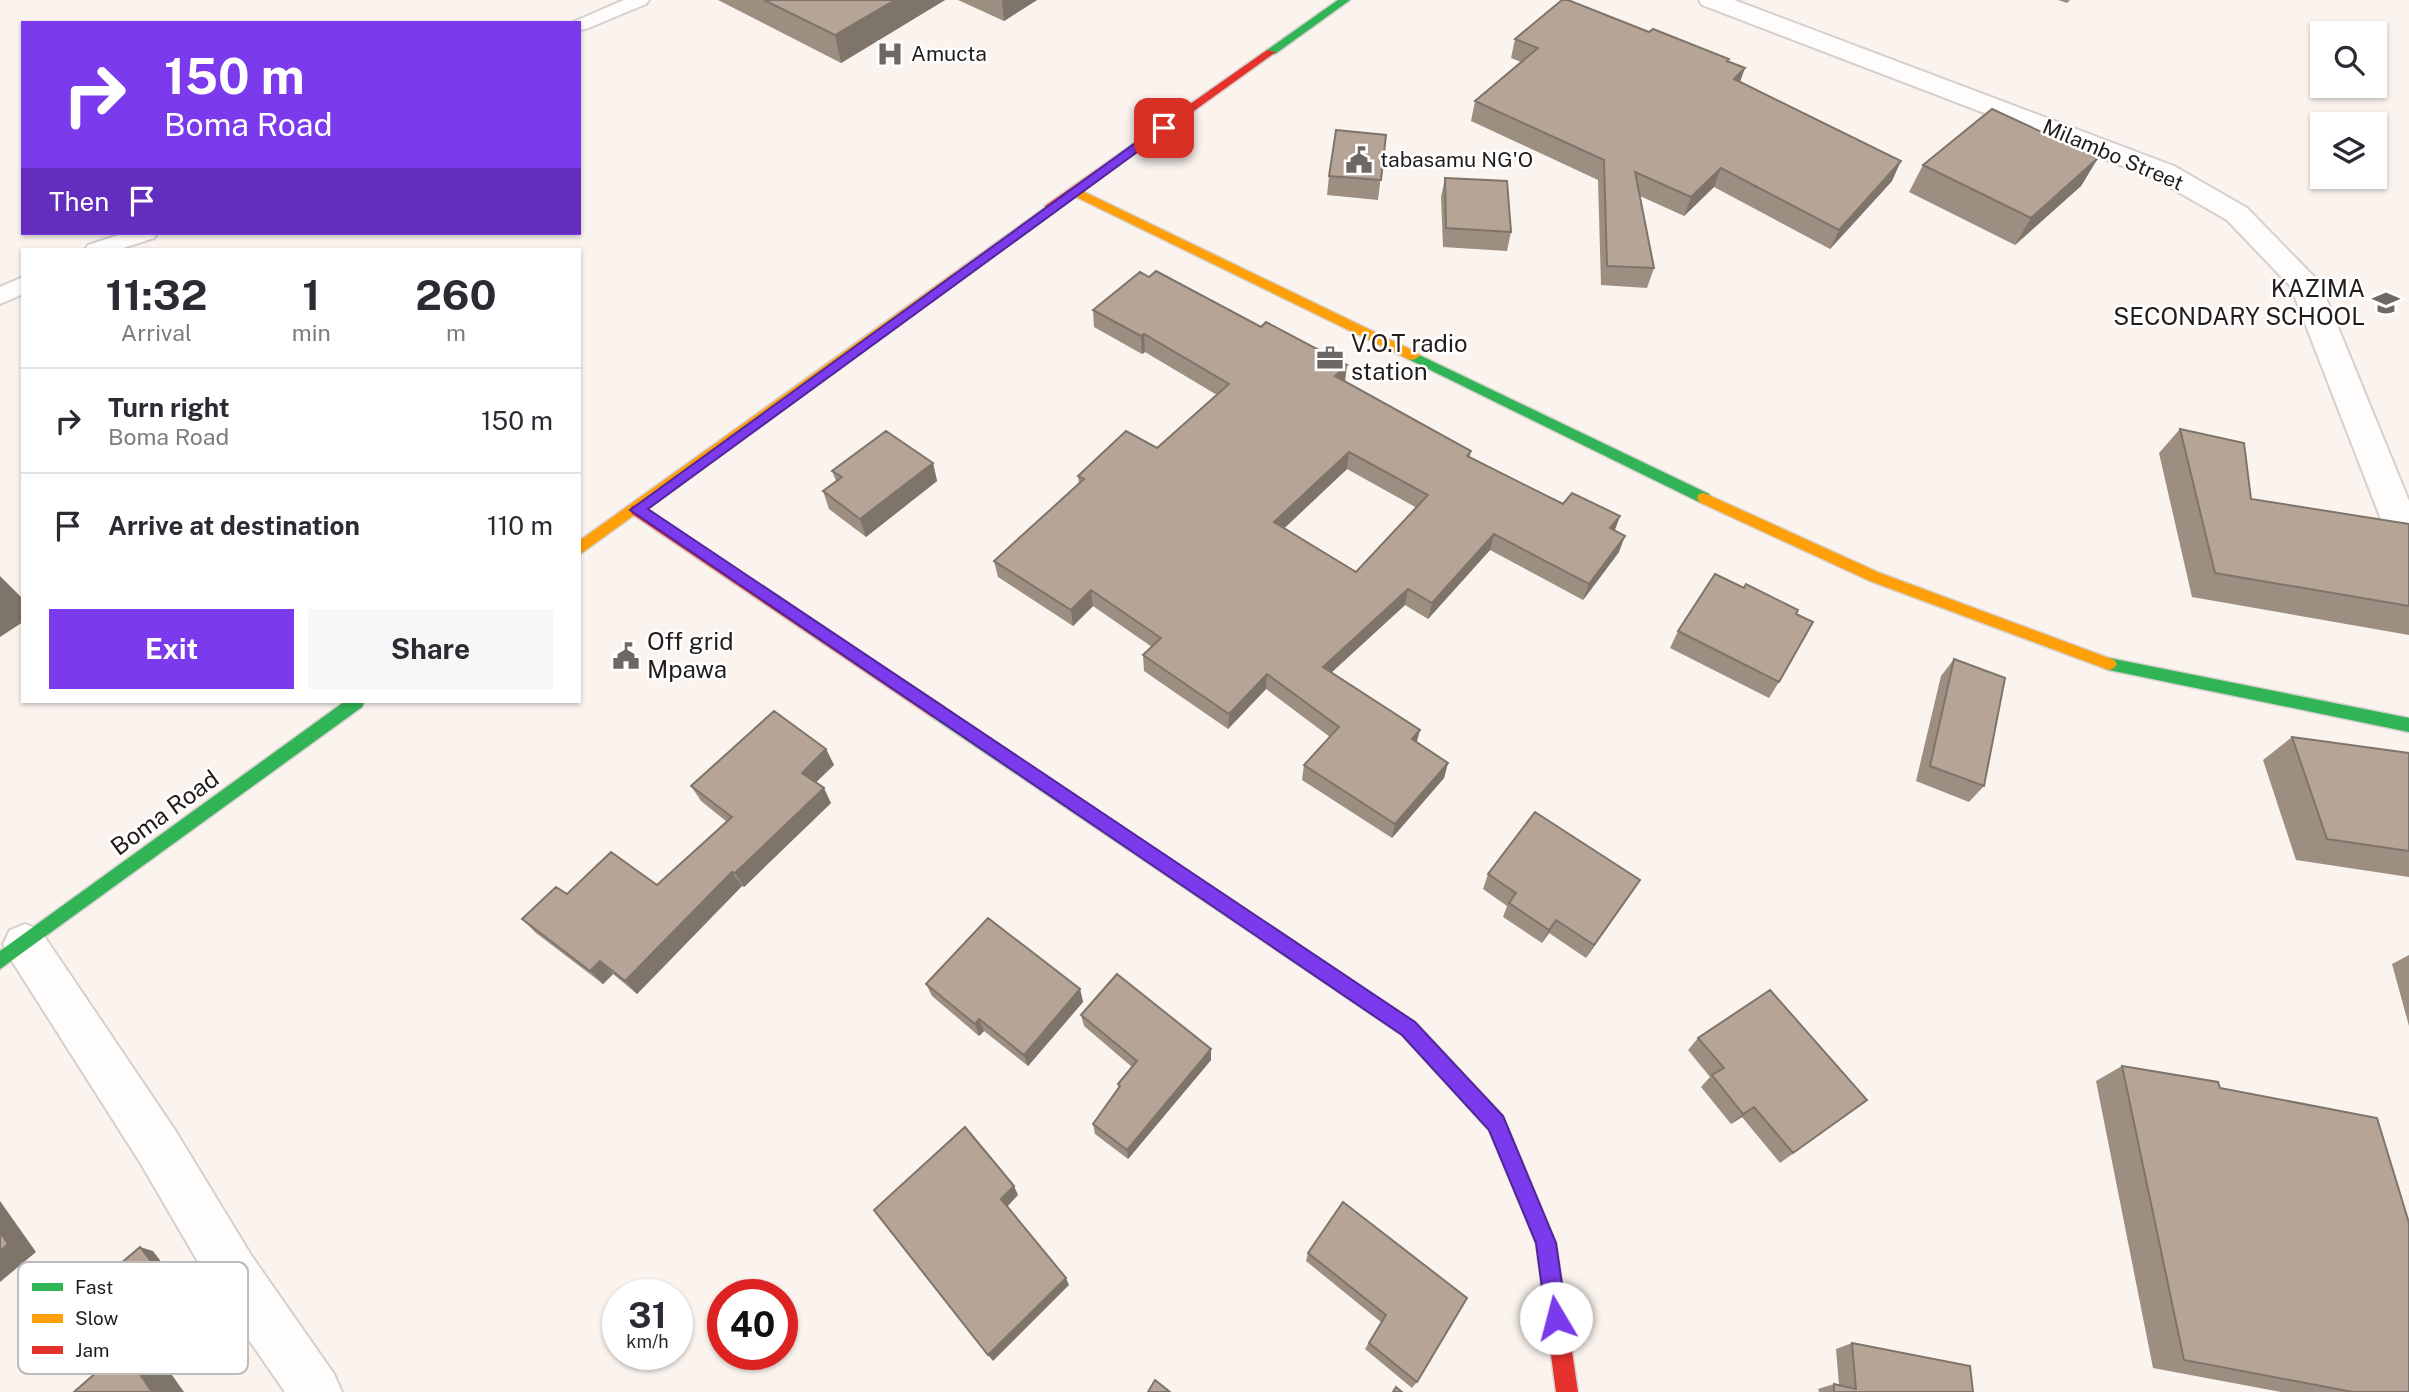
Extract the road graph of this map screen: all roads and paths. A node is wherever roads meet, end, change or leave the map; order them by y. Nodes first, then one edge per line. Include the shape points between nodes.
1 (640, 0) edge
2 (1345, 0) edge
3 (1711, 0) edge
4 (581, 23) edge
5 (1074, 191) junction
6 (140, 235) edge
7 (102, 248) edge
8 (21, 285) edge
9 (0, 297) edge
10 (637, 510) junction
11 (2409, 545) edge
12 (581, 548) edge
13 (355, 703) edge
14 (2409, 725) edge
15 (12, 953) edge
16 (226, 1262) edge
17 (248, 1295) edge
18 (316, 1392) edge
19 (1567, 1392) edge

1 - 4 lane
2 - 5 street
3 - 11 street, Milambo Street via 2164,172 2237,214 2305,284
5 - 10 street
5 - 14 street via 1688,491 1875,577 2117,667
6 - 7 lane
8 - 9 lane
10 - 12 street
10 - 19 street via 1409,1029 1496,1123 1546,1243
13 - 15 street, Boma Road
15 - 16 street via 158,1147
17 - 18 street

